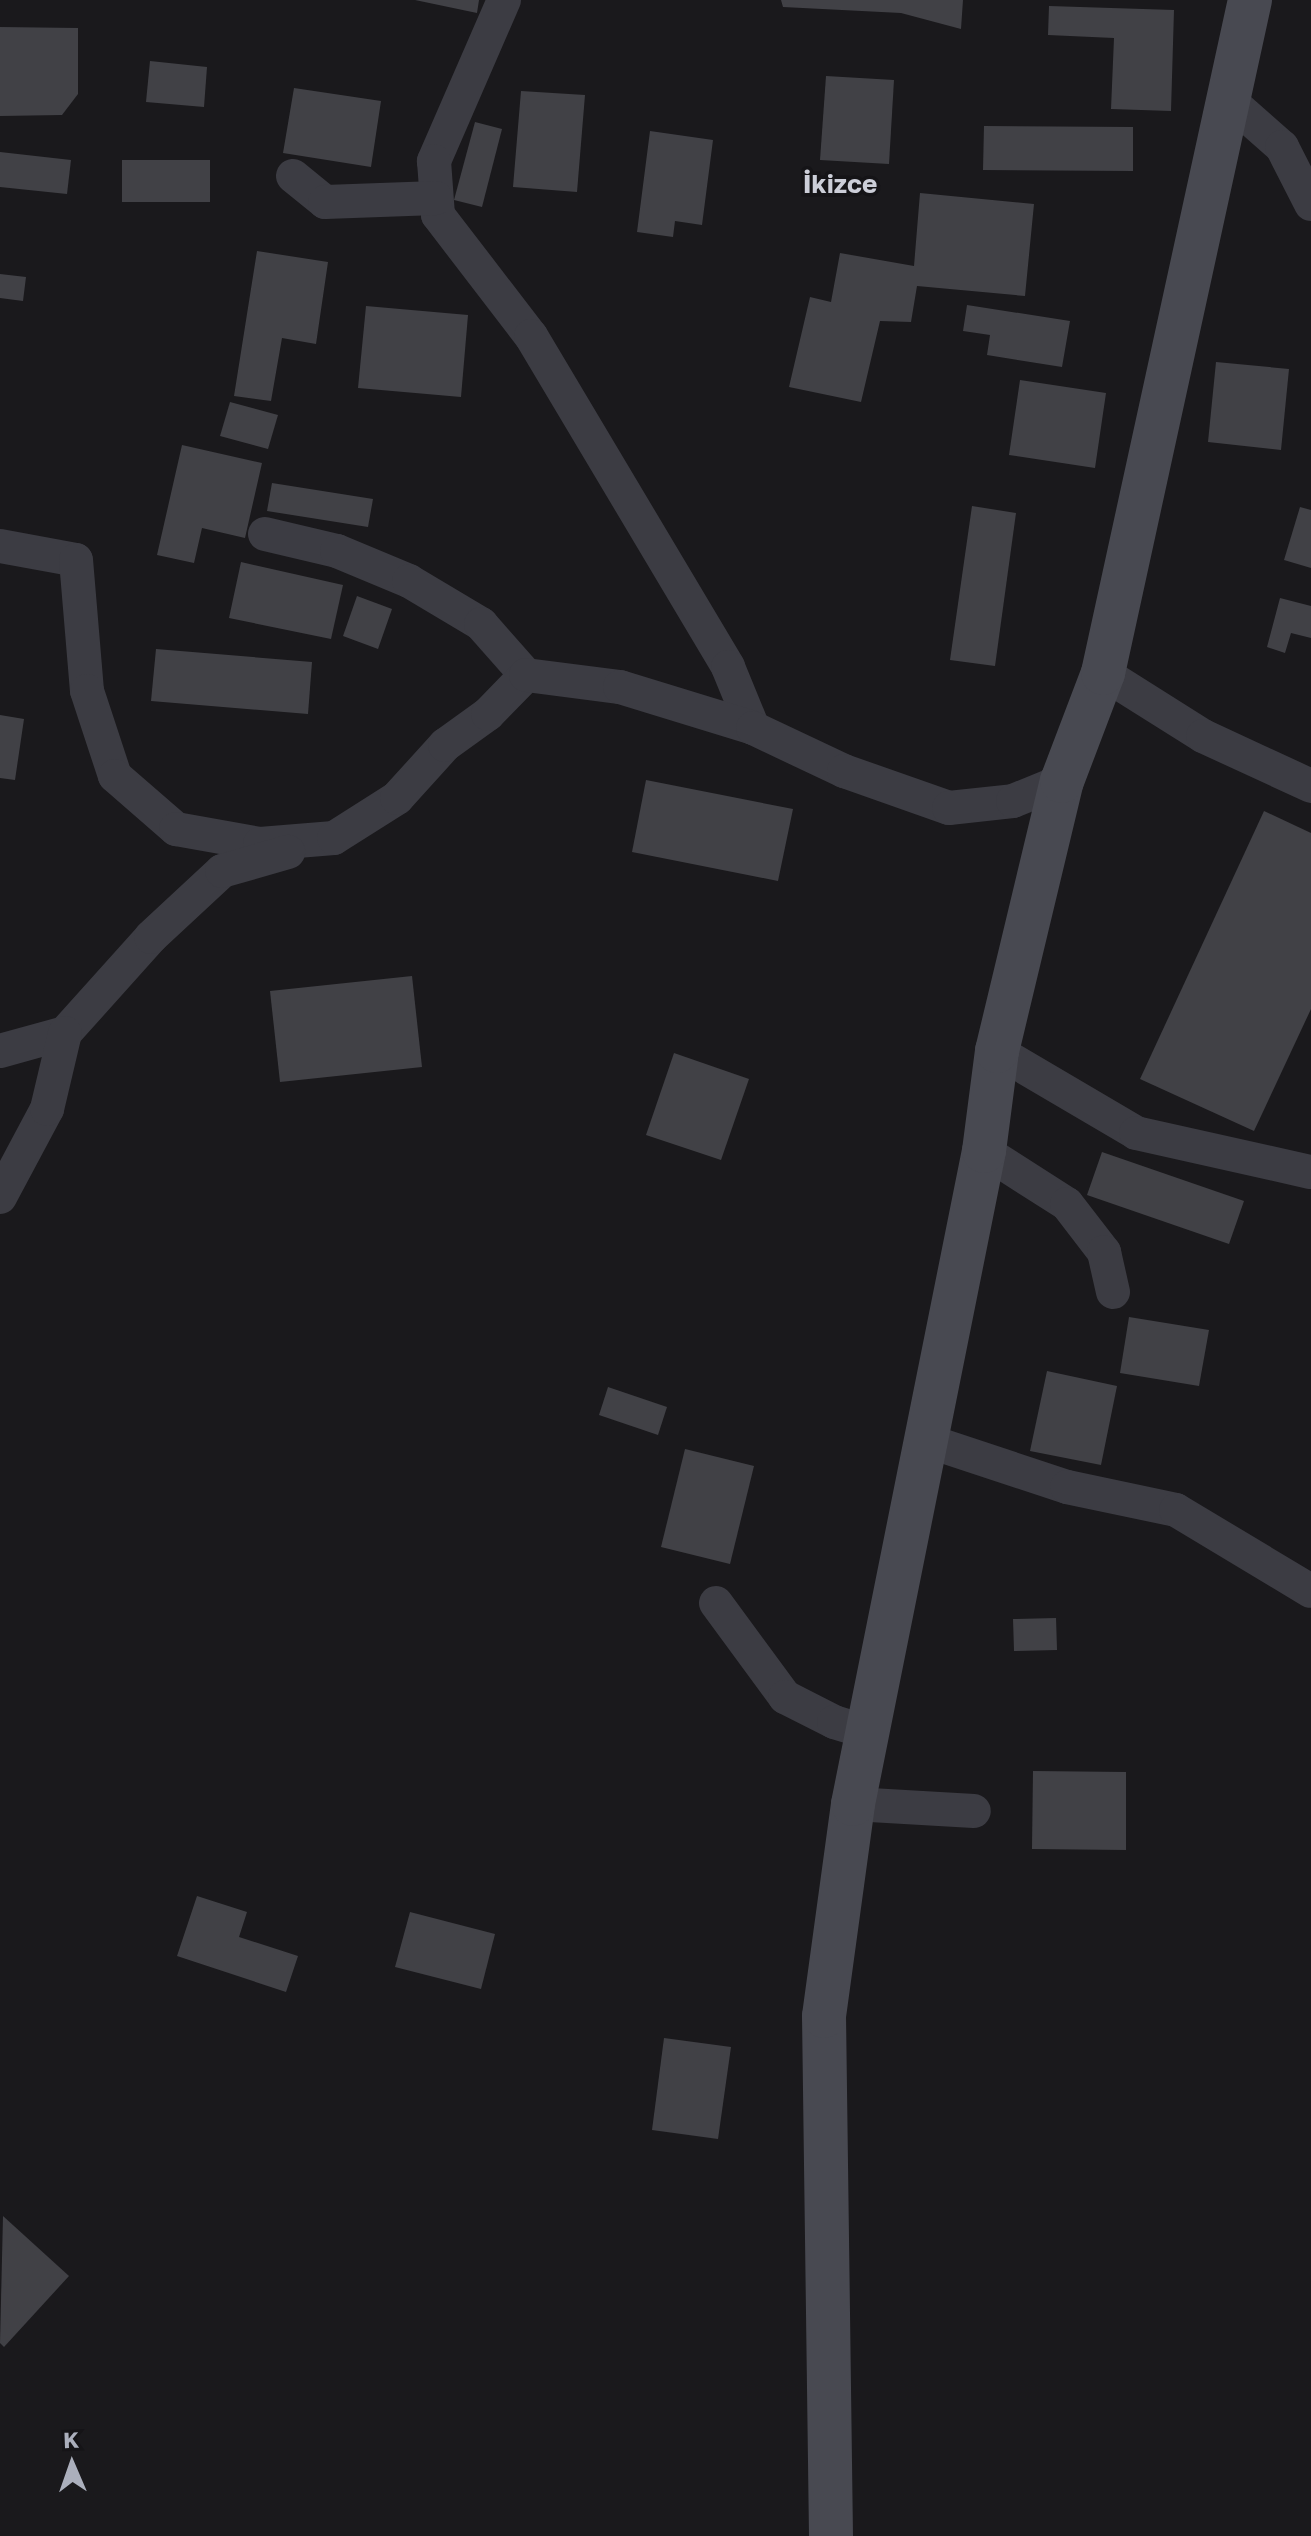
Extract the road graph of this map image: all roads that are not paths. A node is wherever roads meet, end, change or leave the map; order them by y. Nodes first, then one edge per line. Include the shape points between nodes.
1 (504, 0) edge
2 (1250, 0) edge
3 (1231, 102) junction
4 (293, 176) dead end
5 (436, 198) junction
6 (1310, 199) edge
7 (265, 534) dead end
8 (0, 546) edge
9 (1103, 673) junction
10 (526, 675) junction
11 (753, 728) junction
12 (1062, 781) junction
13 (1311, 786) edge
14 (334, 838) junction
15 (65, 1033) junction
16 (0, 1051) edge
17 (997, 1051) junction
18 (984, 1151) junction
19 (1311, 1172) edge
20 (0, 1197) edge
21 (1113, 1292) dead end
22 (925, 1440) junction
23 (1311, 1591) edge
24 (716, 1603) dead end
25 (867, 1732) junction
26 (853, 1804) junction
27 (974, 1811) dead end
28 (831, 2536) edge

1 - 5 street via 434,161
2 - 3 main road
3 - 6 street via 1282,147
3 - 9 main road
4 - 5 street via 325,202
5 - 11 street via 438,215 531,336 728,667
7 - 10 street via 337,551 409,581 481,624
8 - 14 street via 76,560 87,691 115,776 176,829 260,844
9 - 12 main road
9 - 13 street via 1203,736
10 - 11 street via 620,687
10 - 14 street via 488,714 445,745 397,798
11 - 12 street via 844,771 949,808 1013,801
12 - 17 main road
14 - 15 street via 222,871 151,937
15 - 16 street
15 - 20 street via 47,1109
17 - 18 main road
17 - 19 street via 1136,1133
18 - 21 street via 1067,1204 1104,1252
18 - 22 main road
22 - 23 street via 1067,1487 1176,1510
22 - 25 main road
24 - 25 street via 785,1697
25 - 26 main road
26 - 27 street
26 - 28 main road via 824,2016

